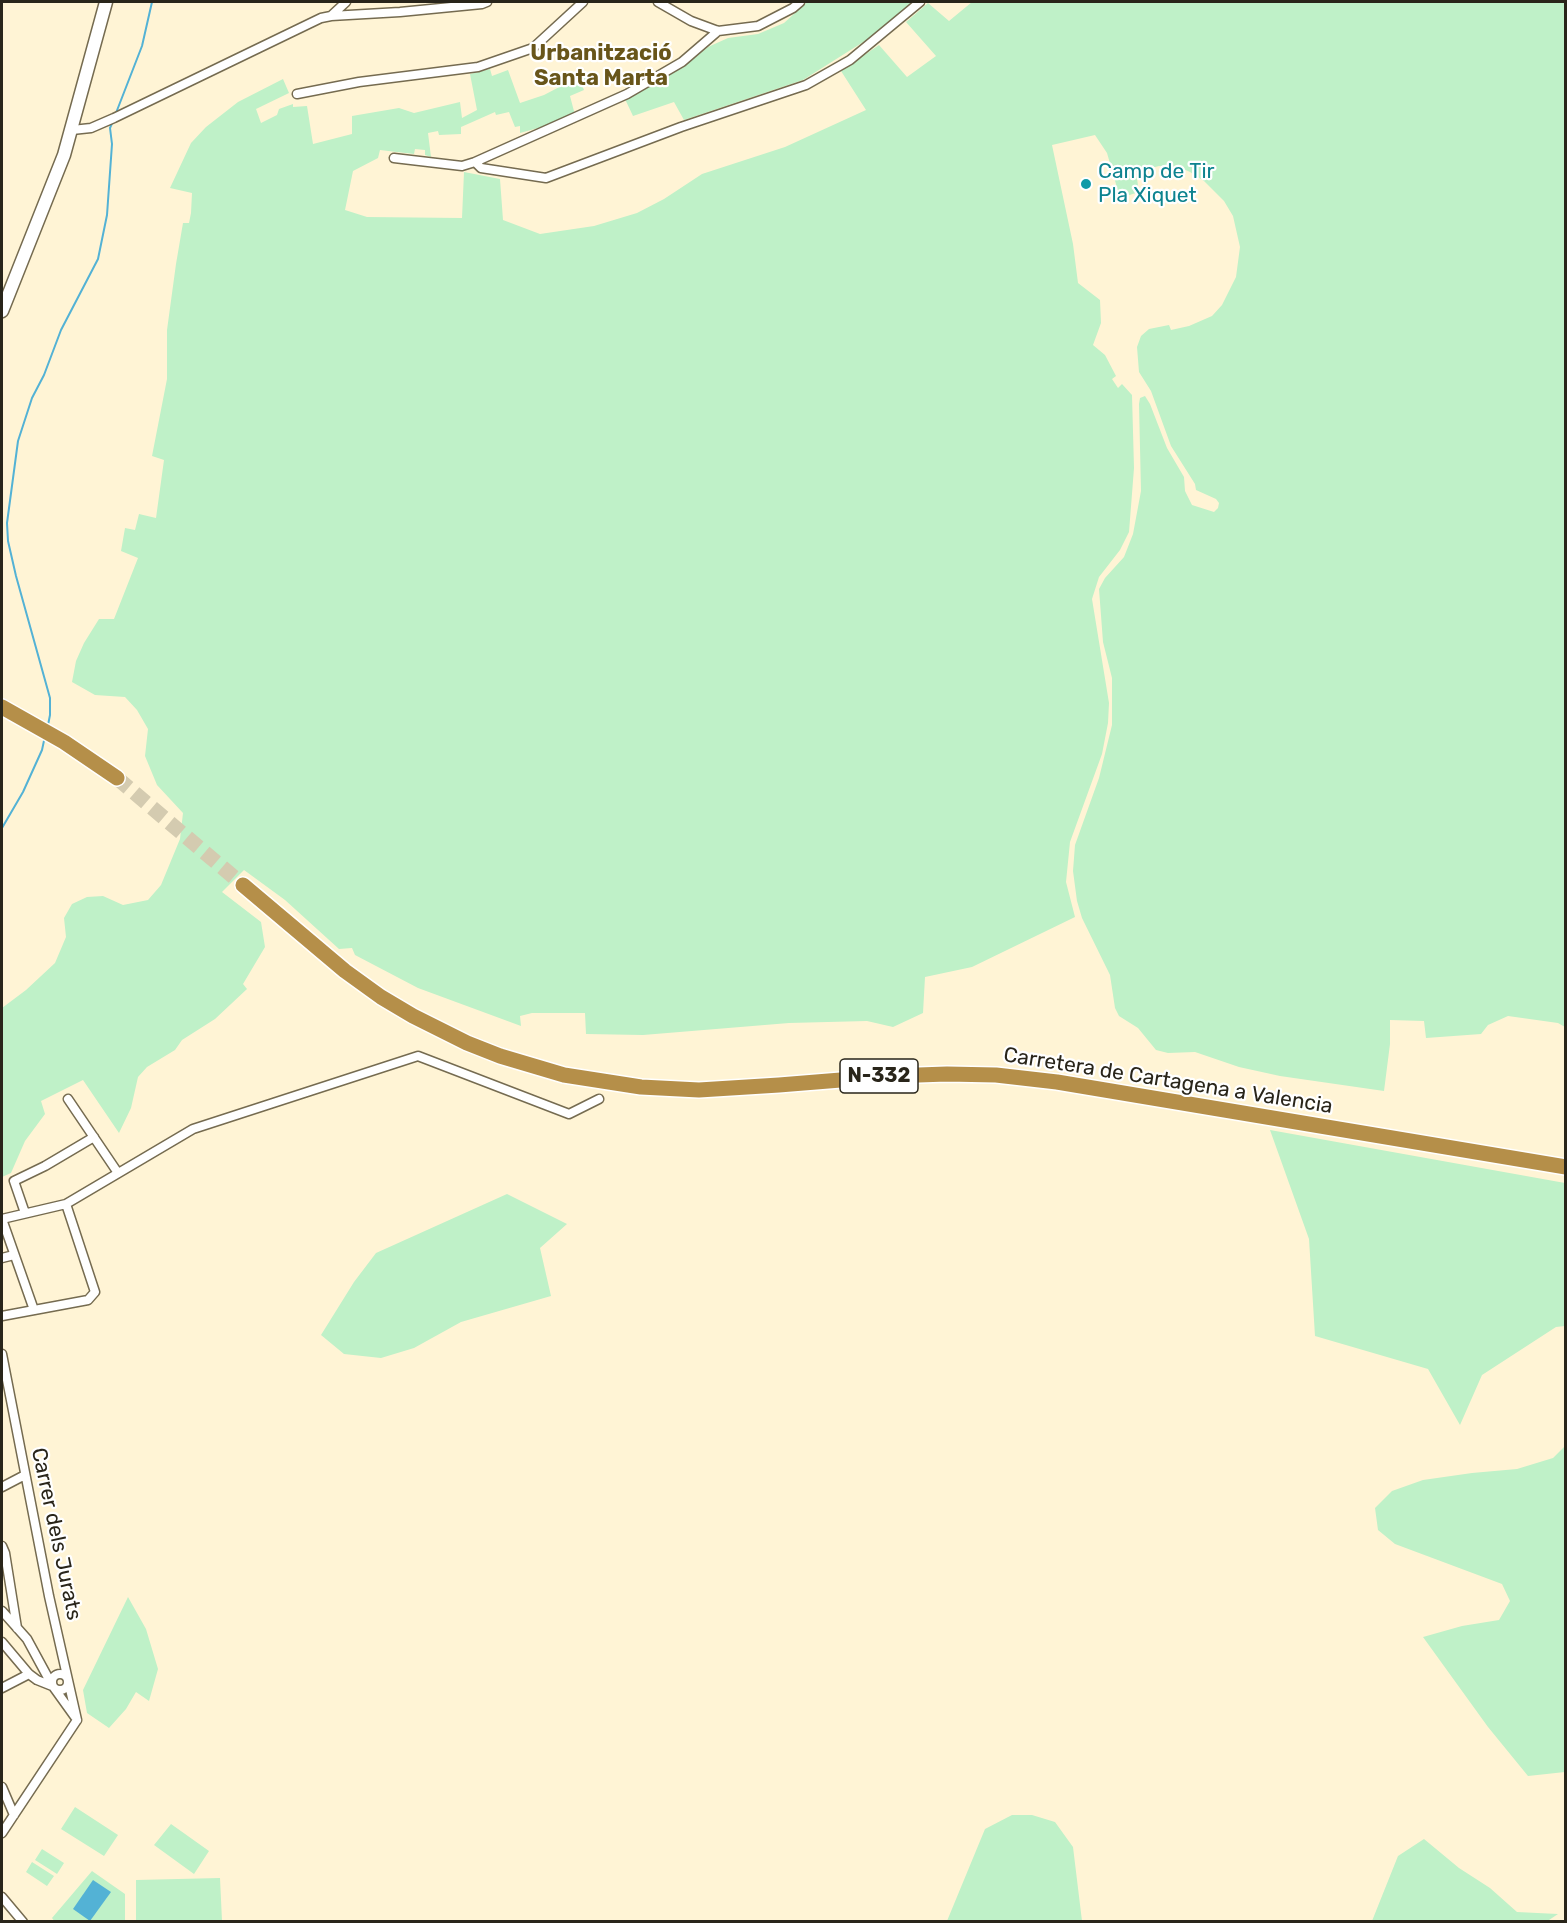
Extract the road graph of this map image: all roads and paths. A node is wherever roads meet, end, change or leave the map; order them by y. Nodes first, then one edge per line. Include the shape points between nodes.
1 (106, 2) edge
2 (346, 2) edge
3 (487, 2) edge
4 (583, 2) edge
5 (658, 2) edge
6 (800, 2) edge
7 (920, 2) edge
8 (331, 16) junction
9 (718, 31) junction
10 (297, 94) dead end
11 (72, 130) junction
12 (394, 158) dead end
13 (475, 162) junction
14 (2, 311) edge
15 (2, 700) edge
16 (2, 707) edge
17 (64, 742) junction
18 (117, 778) tunnel mouth
19 (243, 885) tunnel mouth
20 (68, 1099) dead end
21 (599, 1099) dead end
22 (94, 1137) junction
23 (1566, 1167) edge
24 (118, 1173) junction
25 (66, 1204) junction
26 (25, 1213) junction
27 (2, 1219) edge
28 (14, 1255) junction
29 (2, 1258) edge
30 (34, 1310) junction
31 (2, 1316) edge
32 (2, 1354) edge
33 (25, 1475) junction
34 (2, 1486) edge
35 (2, 1546) edge
36 (2, 1611) edge
37 (17, 1628) junction
38 (2, 1642) edge
39 (29, 1674) junction
40 (68, 1680) junction
41 (53, 1686) junction
42 (2, 1688) edge
43 (77, 1720) junction
44 (2, 1787) edge
45 (14, 1815) junction
46 (2, 1833) edge
47 (2, 1897) edge
48 (23, 1922) edge

1 - 11 street
2 - 8 street
3 - 8 street
4 - 10 street via 533,48 478,68 359,82
5 - 9 street
6 - 9 street via 759,26
7 - 13 street via 850,60 806,85 546,178 481,168
8 - 11 street via 114,118 90,128
9 - 13 street via 682,62 627,94
11 - 14 street
12 - 13 street via 462,166
15 - 17 highway via 56,730
16 - 17 highway
17 - 18 highway
19 - 23 highway, Carretera de Cartagena a Valencia / N-332 via 345,971 405,1011 500,1056 564,1075 641,1087 699,1090 890,1076 996,1075
20 - 22 street
21 - 24 street via 569,1114 418,1056 194,1129
22 - 24 street
22 - 26 street via 14,1181
24 - 25 street
25 - 26 street
25 - 30 street via 95,1292 88,1300
26 - 27 street
27 - 28 street
28 - 29 street
28 - 30 street
30 - 31 street
32 - 33 street, Carrer dels Jurats
33 - 34 street
33 - 40 street, Carrer dels Jurats
35 - 37 street
36 - 37 street
37 - 41 street
38 - 39 street
39 - 41 street
39 - 42 street
40 - 41 street via 63,1690
40 - 43 street, Carrer dels Jurats
41 - 43 street
43 - 45 street
44 - 45 street
45 - 46 street
47 - 48 street

